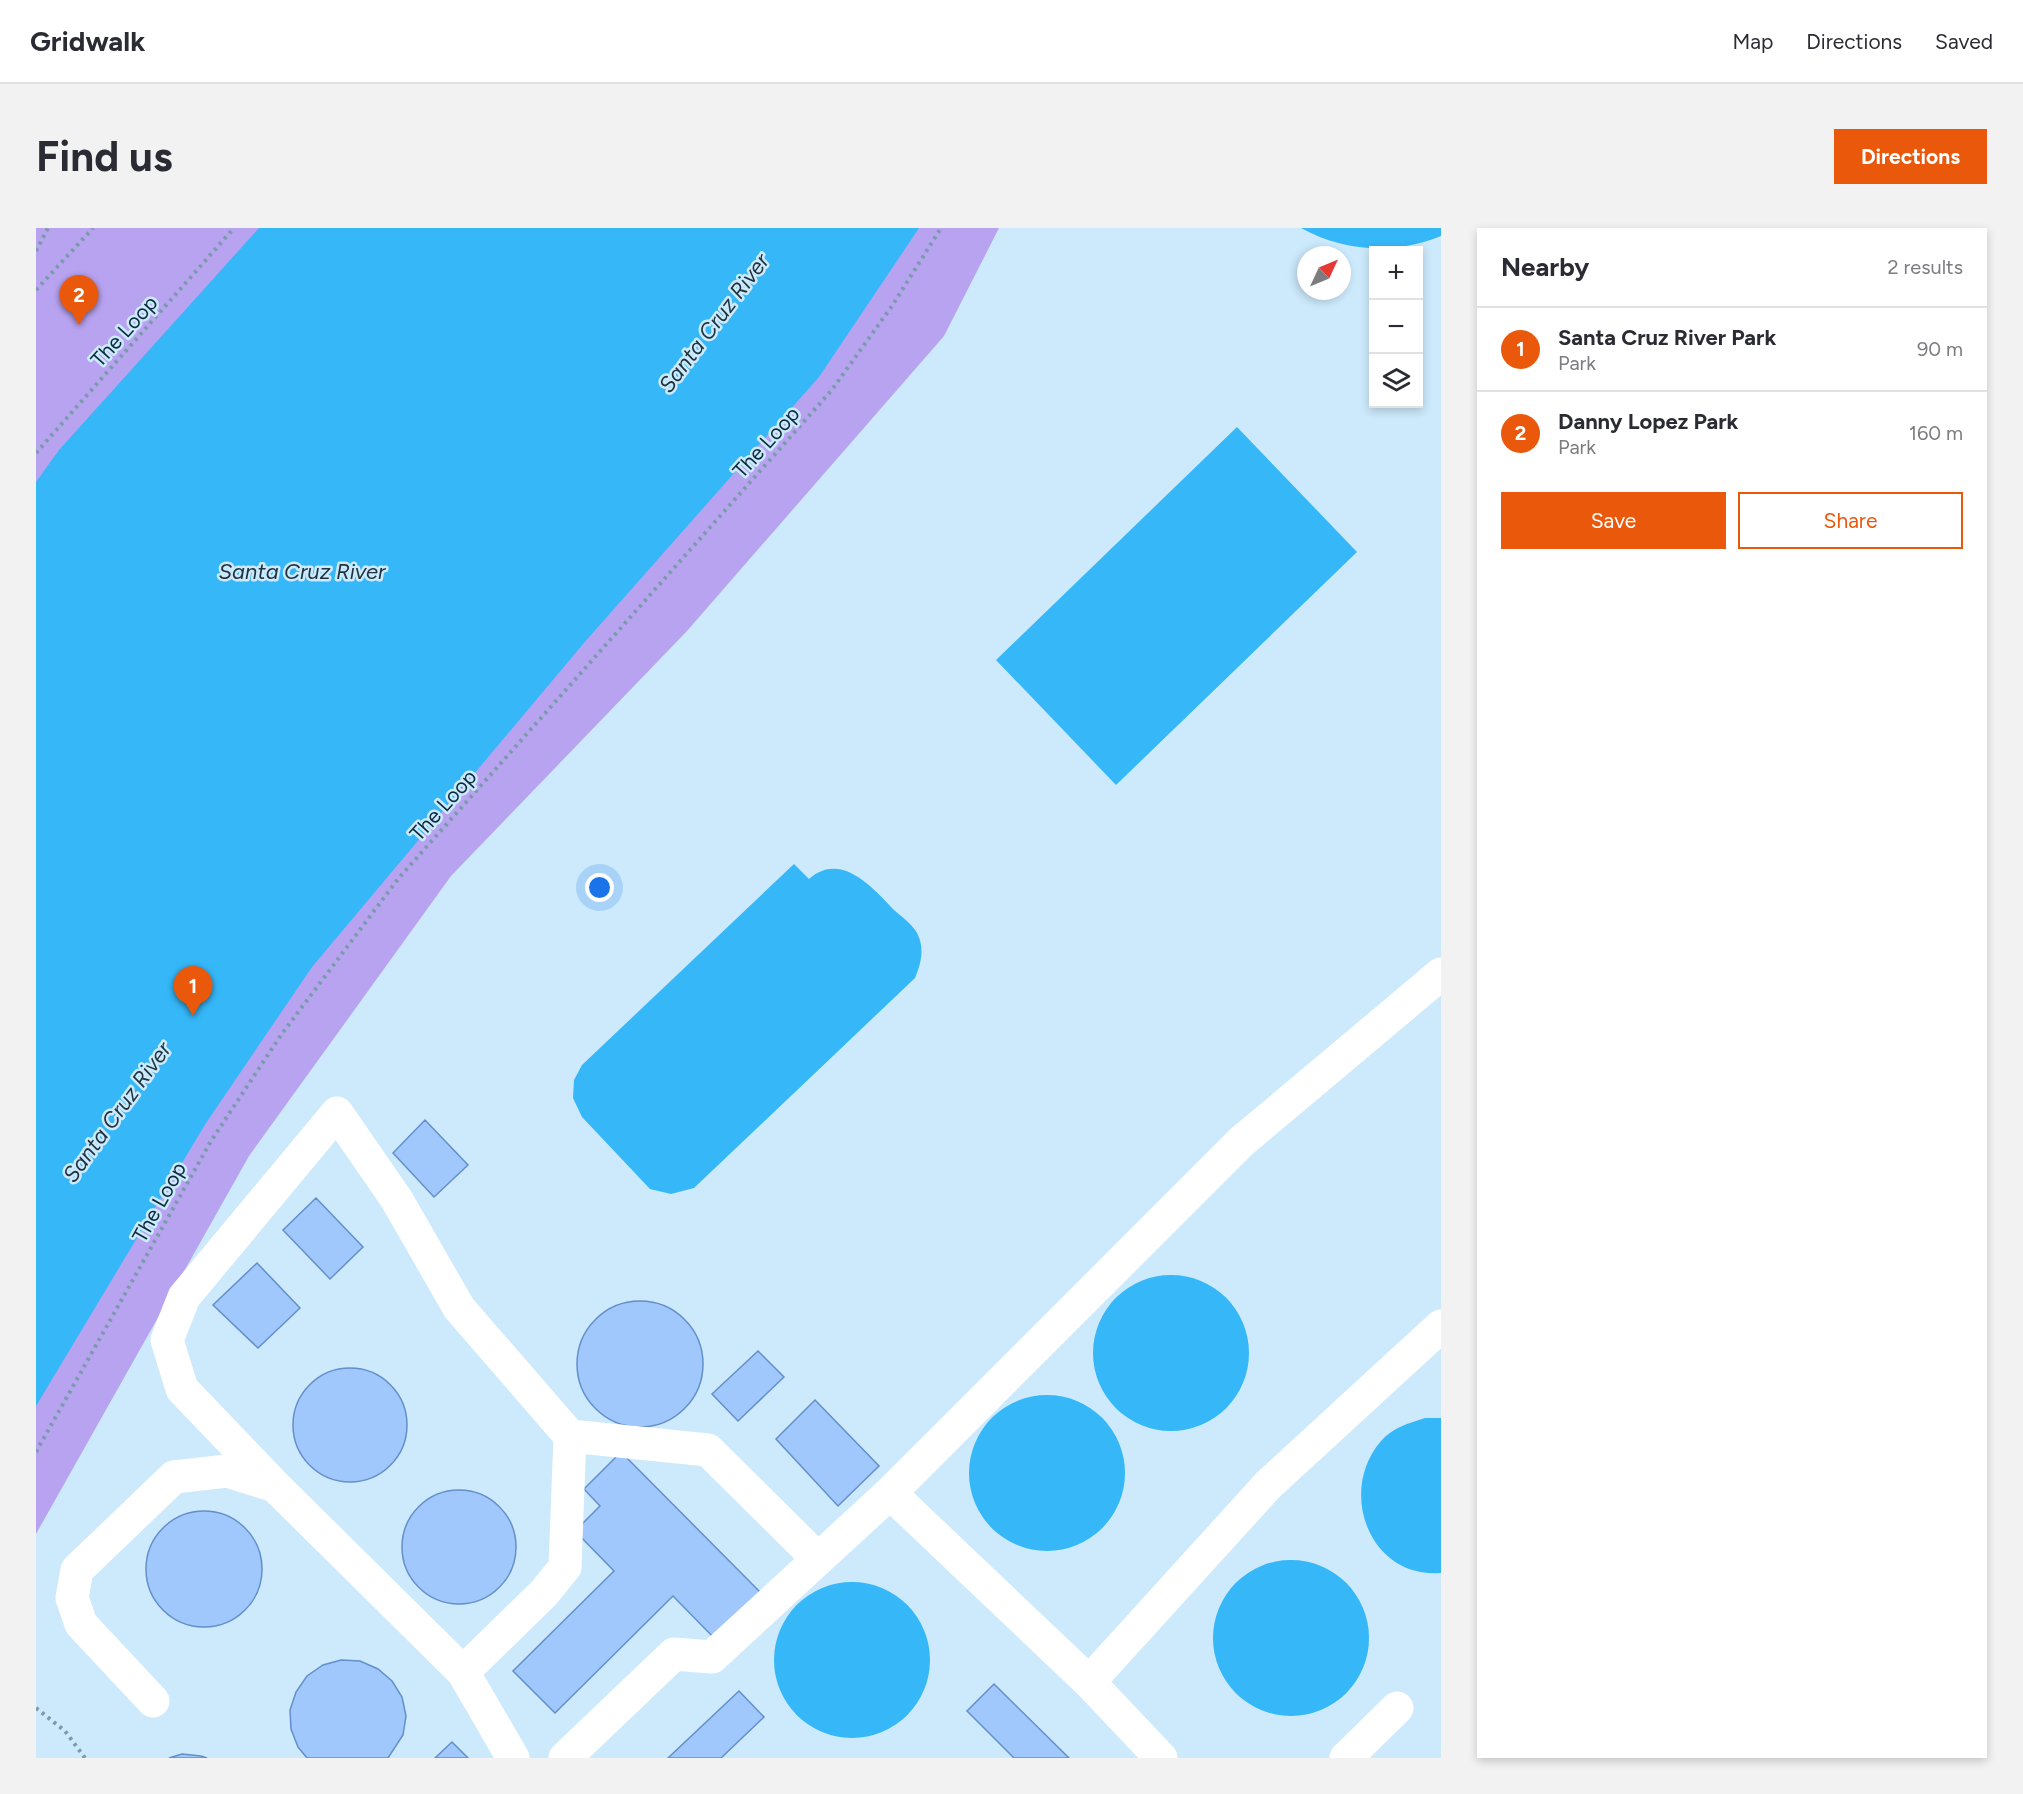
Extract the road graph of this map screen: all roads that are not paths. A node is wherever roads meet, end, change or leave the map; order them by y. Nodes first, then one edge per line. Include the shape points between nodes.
1 (1441, 974) edge
2 (1441, 1326) edge
3 (570, 1436) junction
4 (276, 1487) junction
5 (890, 1493) junction
6 (818, 1559) junction
7 (463, 1672) junction
8 (1089, 1682) junction
9 (153, 1701) dead end
10 (1397, 1708) dead end
11 (513, 1758) edge
12 (565, 1758) edge
13 (1161, 1758) edge
14 (1346, 1758) edge

1 - 5 lane via 1241,1142
2 - 8 lane via 1268,1485
3 - 4 lane via 459,1308 397,1200 337,1113 184,1297 167,1340 182,1389
3 - 6 lane via 708,1450
3 - 7 lane via 565,1567 544,1593
4 - 7 lane
4 - 9 lane via 227,1471 174,1477 77,1570 72,1598 81,1624
5 - 6 lane
5 - 8 lane
6 - 12 lane via 712,1657 674,1654
7 - 11 lane
8 - 13 lane
10 - 14 lane

